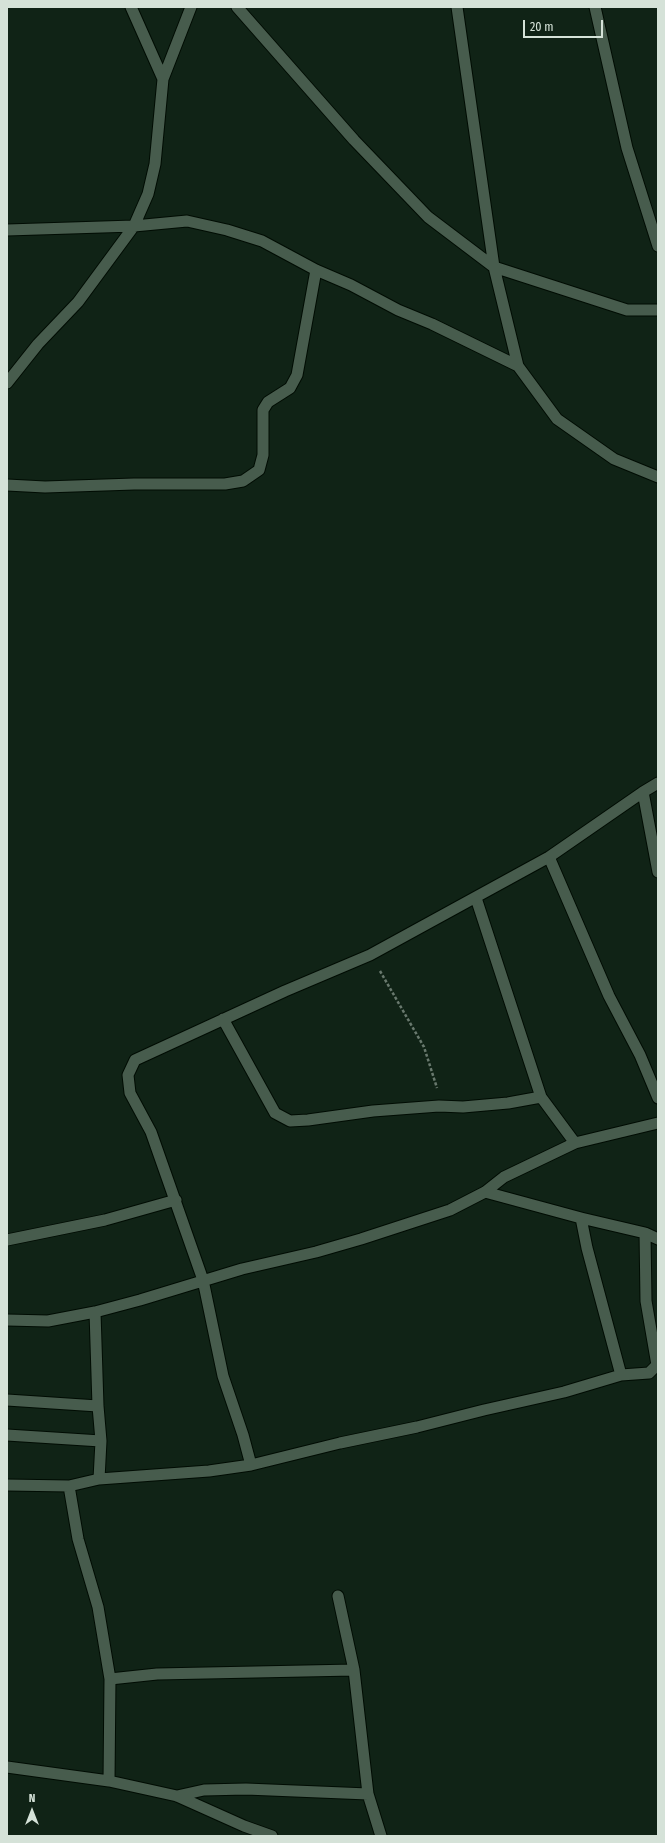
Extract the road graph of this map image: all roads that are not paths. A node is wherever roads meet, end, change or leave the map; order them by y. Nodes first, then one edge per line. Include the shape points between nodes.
1 (131, 7) edge
2 (191, 7) edge
3 (236, 7) edge
4 (457, 7) edge
5 (595, 7) edge
6 (163, 79) junction
7 (134, 226) junction
8 (7, 230) edge
9 (658, 246) edge
10 (494, 267) junction
11 (316, 270) junction
12 (658, 310) edge
13 (518, 366) junction
14 (7, 383) edge
15 (658, 477) edge
16 (7, 485) edge
17 (658, 783) edge
18 (643, 792) junction
19 (549, 857) junction
20 (658, 872) edge
21 (476, 898) junction
22 (223, 1020) junction
23 (541, 1097) junction
24 (658, 1098) edge
25 (658, 1123) edge
26 (575, 1143) junction
27 (485, 1192) junction
28 (176, 1200) junction
29 (581, 1218) junction
30 (645, 1233) junction
31 (658, 1239) edge
32 (7, 1240) edge
33 (203, 1280) junction
34 (95, 1312) junction
35 (7, 1320) edge
36 (621, 1375) junction
37 (7, 1400) edge
38 (98, 1406) junction
39 (7, 1435) edge
40 (101, 1441) junction
41 (251, 1465) junction
42 (99, 1479) junction
43 (7, 1485) edge
44 (69, 1486) junction
45 (338, 1596) dead end
46 (354, 1670) junction
47 (110, 1678) junction
48 (7, 1767) edge
49 (109, 1781) junction
50 (368, 1794) junction
51 (177, 1796) junction
52 (272, 1836) edge
53 (381, 1836) edge

1 - 6 street
2 - 6 street
3 - 10 street via 354,140 428,217
4 - 10 street
5 - 9 street via 627,148
6 - 7 street via 155,164 148,194
7 - 8 street
7 - 11 street via 187,222 227,230 262,241
7 - 14 street via 78,302 38,344
10 - 12 street via 627,310
10 - 13 street
11 - 13 street
11 - 16 street via 297,374 290,388 268,402 263,410 263,455 259,470 243,481 224,484 158,483 45,487
13 - 15 street via 557,419 614,459
17 - 18 street
18 - 19 street
18 - 20 street
19 - 21 street
19 - 24 street via 609,996 640,1055
21 - 22 street via 370,955
21 - 23 street
22 - 23 street via 275,1113 290,1121 439,1106 463,1108
22 - 28 street via 134,1060 128,1075 130,1093 151,1132
23 - 26 street
25 - 26 street
26 - 27 street via 504,1177
27 - 29 street
27 - 33 street via 450,1210 361,1239
28 - 32 street via 105,1220
28 - 33 street
29 - 30 street
29 - 36 street via 590,1262
30 - 31 street
30 - 36 street via 646,1301 657,1365 649,1373
33 - 34 street
33 - 41 street via 223,1376
34 - 35 street via 48,1321
34 - 38 street
36 - 41 street via 564,1392
37 - 38 street
38 - 40 street
39 - 40 street
40 - 42 street
41 - 42 street via 209,1471
42 - 44 street
43 - 44 street
44 - 47 street via 78,1539 98,1607
45 - 46 street
46 - 47 street via 157,1674
46 - 50 street
47 - 49 street
48 - 49 street
49 - 51 street
50 - 51 street via 246,1789 204,1790
50 - 53 street
51 - 52 street

